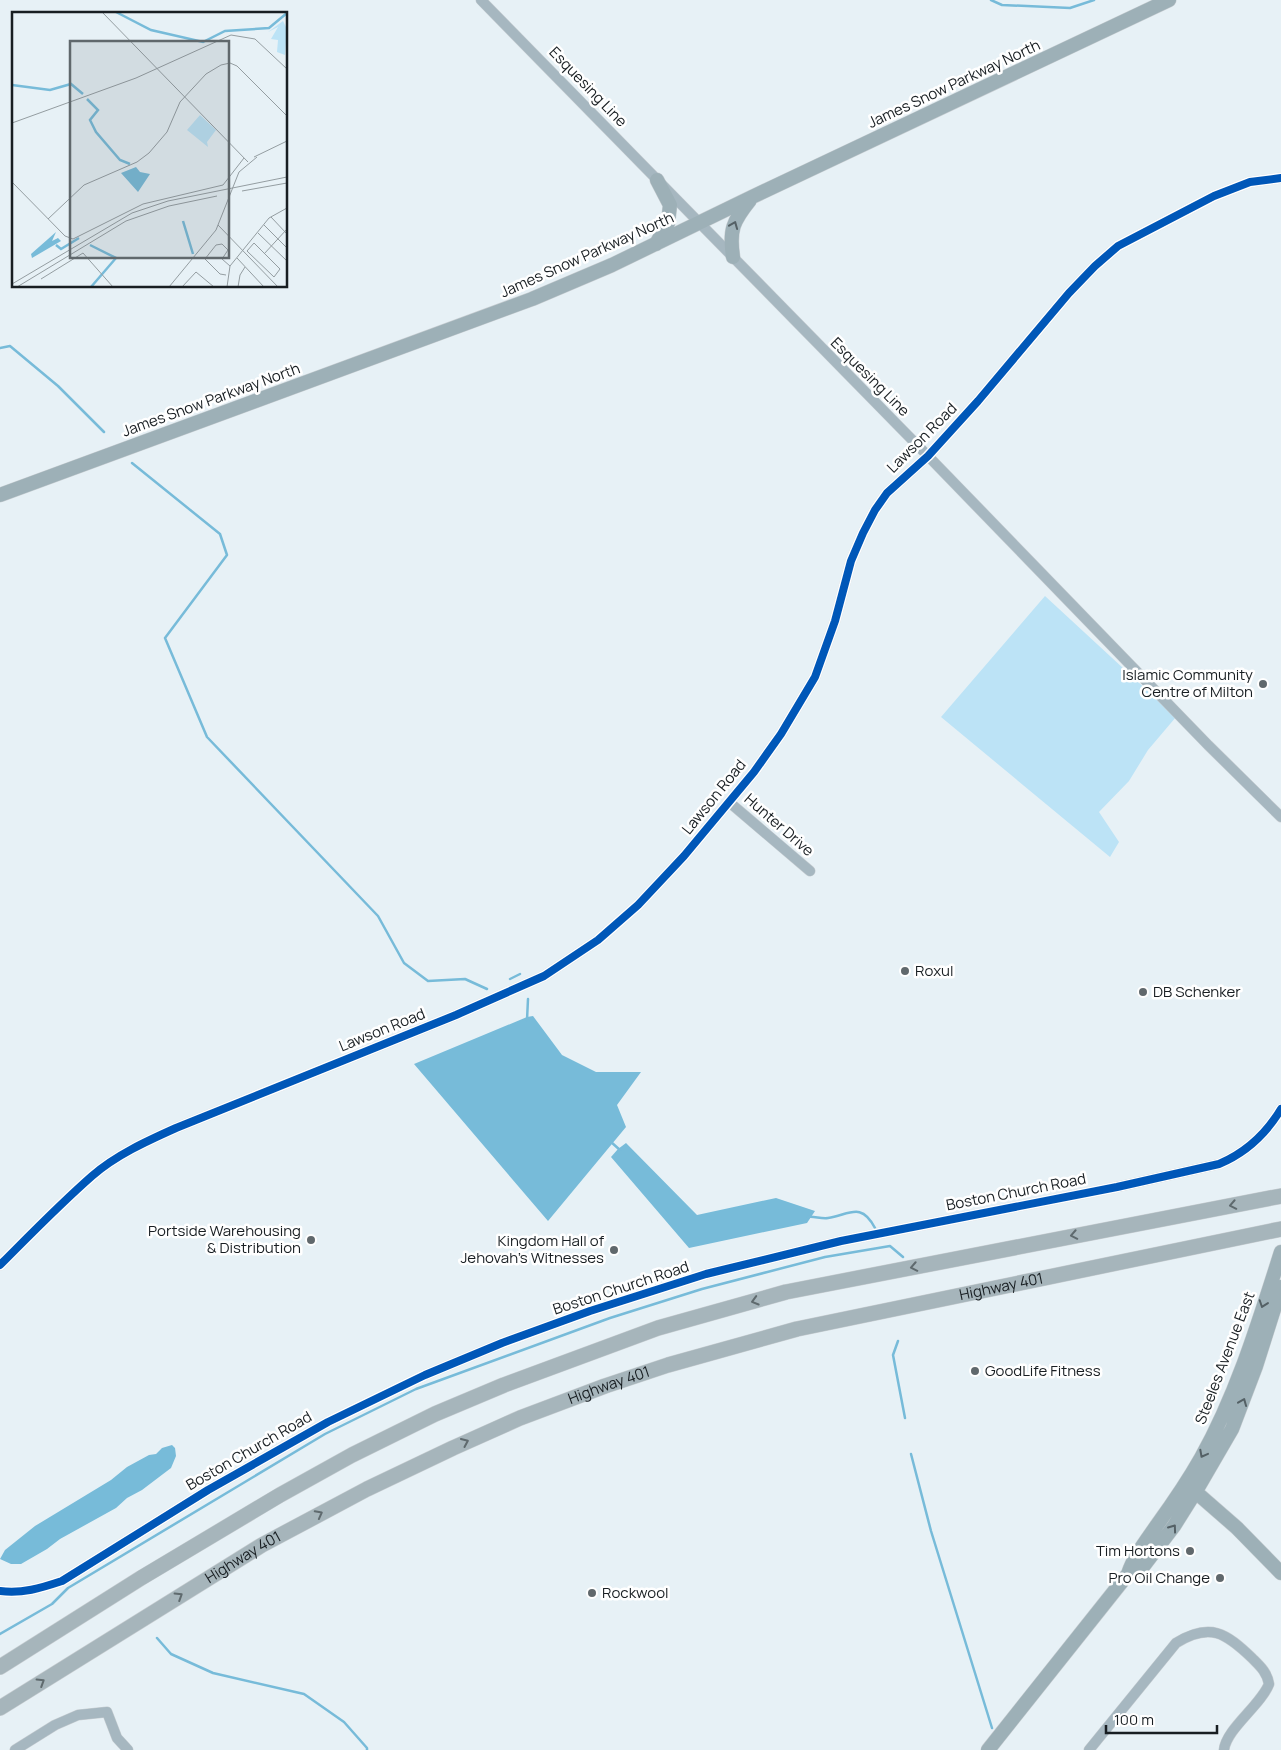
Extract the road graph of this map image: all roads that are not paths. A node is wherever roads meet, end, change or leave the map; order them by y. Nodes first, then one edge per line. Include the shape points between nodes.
1 (481, 0) edge
2 (1169, 0) edge
3 (1281, 178) edge
4 (657, 180) junction
5 (752, 197) junction
6 (700, 222) junction
7 (656, 244) junction
8 (733, 257) junction
9 (928, 456) junction
10 (0, 494) edge
11 (729, 802) junction
12 (1281, 817) edge
13 (810, 871) dead end
14 (1281, 1109) edge
15 (1281, 1196) edge
16 (1281, 1228) edge
17 (1280, 1255) edge
18 (0, 1265) edge
19 (1281, 1287) edge
20 (1191, 1487) junction
21 (1281, 1573) edge
22 (0, 1591) edge
23 (0, 1667) edge
24 (0, 1708) edge
25 (15, 1750) edge
26 (128, 1750) edge
27 (988, 1750) edge
28 (1089, 1750) edge
29 (1224, 1750) edge

1 - 4 street, Esquesing Line
2 - 5 main road, James Snow Parkway North
3 - 9 street, Lawson Road via 1250,182 1214,196 1118,246 1069,293
4 - 6 street, Esquesing Line
4 - 7 main road via 670,205 668,223
5 - 6 main road, James Snow Parkway North
8 -> 5 main road via 730,241 734,222
6 - 7 main road, James Snow Parkway North
6 - 8 street, Esquesing Line
7 - 10 main road, James Snow Parkway North via 532,299
8 - 9 street, Esquesing Line
9 - 11 street, Lawson Road via 898,482 875,510 851,561 835,621 815,677 781,734
9 - 12 street, Esquesing Line
11 - 13 street, Hunter Drive
11 - 18 street, Lawson Road via 638,905 598,940 544,976 145,1142 93,1175
14 - 22 street, Boston Church Road via 1253,1144 1219,1164 841,1241 706,1274 502,1343 425,1375 328,1422 208,1490 62,1581 25,1591
15 -> 23 highway via 786,1292 622,1341 435,1414 352,1455 141,1578
24 -> 16 highway, Highway 401 via 293,1528 452,1448 580,1395 668,1365 797,1329
17 -> 20 main road, Steeles Avenue East via 1246,1356
20 -> 19 main road, Steeles Avenue East via 1232,1429
20 - 21 main road
20 - 27 main road, Steeles Avenue East via 1174,1526 1142,1568 1128,1574
25 - 26 street via 54,1725 78,1716 107,1712 117,1738
28 - 29 street via 1176,1643 1204,1632 1220,1633 1235,1641 1265,1672 1269,1684 1226,1740

